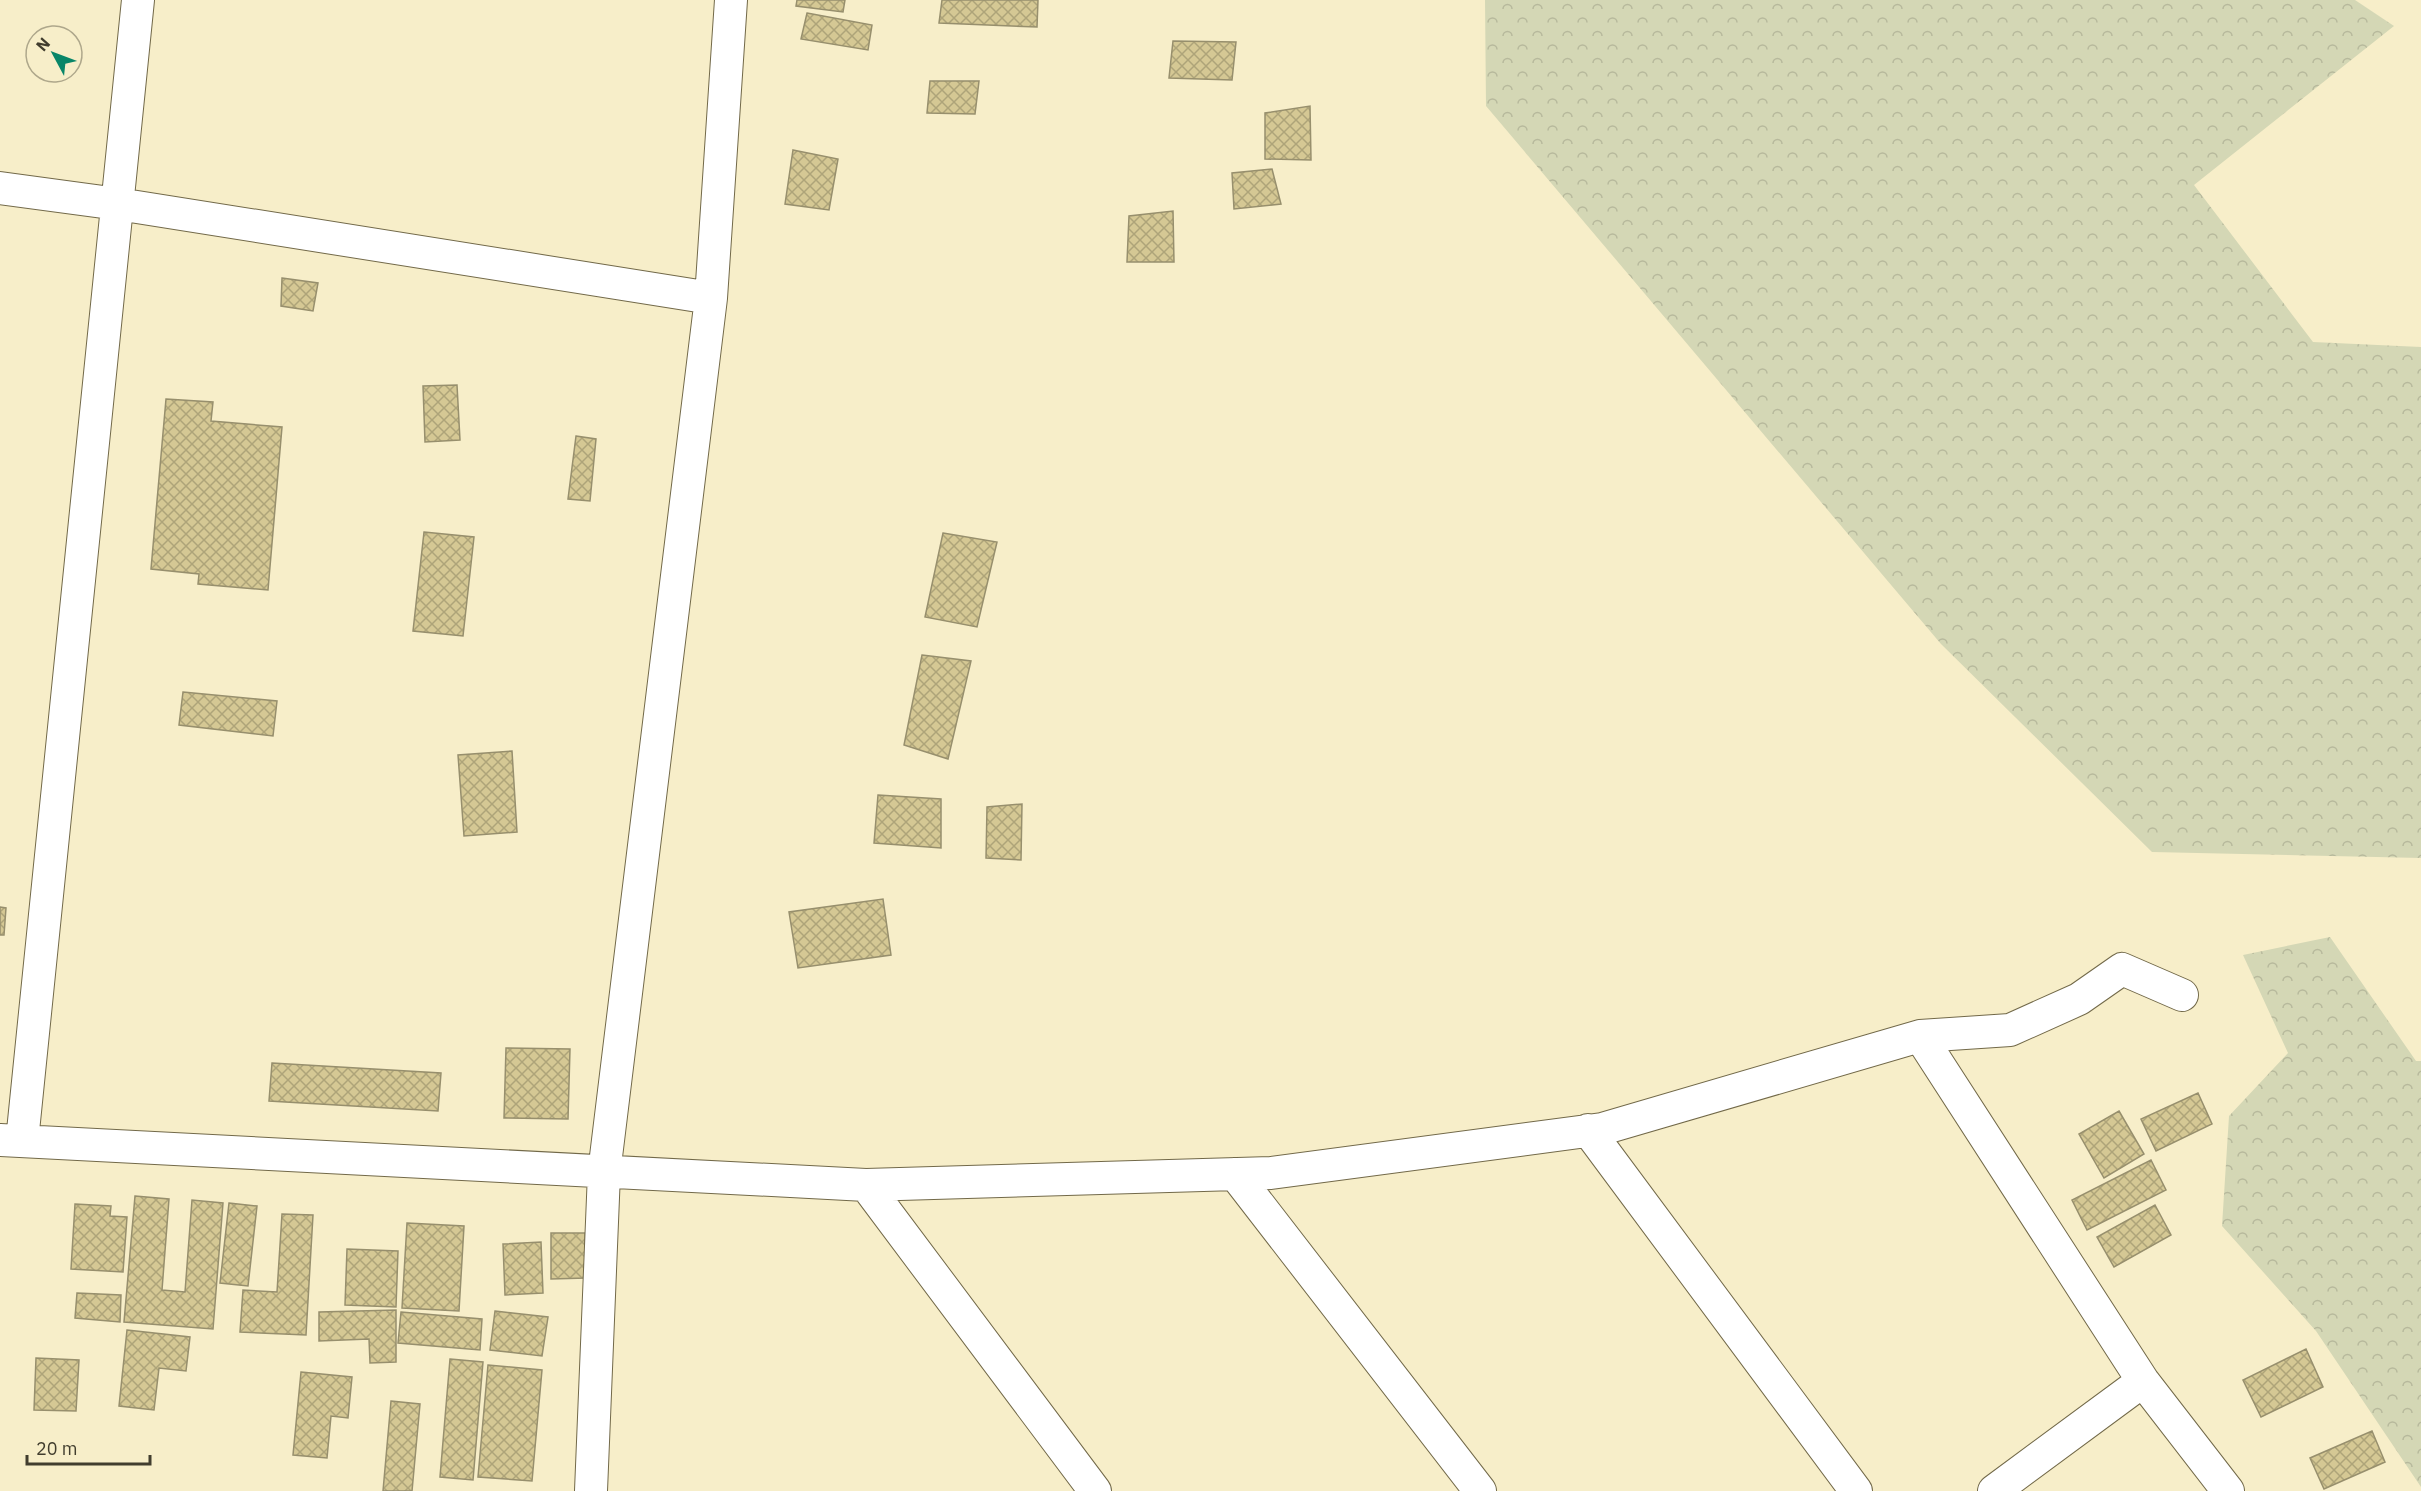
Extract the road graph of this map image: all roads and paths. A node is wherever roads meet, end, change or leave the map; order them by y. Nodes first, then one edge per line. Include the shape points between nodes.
1 (138, 0) edge
2 (731, 0) edge
3 (0, 188) edge
4 (118, 204) junction
5 (711, 298) junction
6 (2182, 995) dead end
7 (1920, 1036) junction
8 (1588, 1130) junction
9 (11, 1141) edge
10 (604, 1173) junction
11 (1236, 1174) junction
12 (866, 1185) junction
13 (2143, 1381) junction
14 (591, 1491) edge
15 (1095, 1491) edge
16 (1480, 1491) edge
17 (1856, 1491) edge
18 (1994, 1491) edge
19 (2228, 1491) edge

1 - 4 street
2 - 5 street
3 - 4 street
4 - 5 street
4 - 9 street
5 - 10 street
6 - 7 street via 2122,969 2079,999 2010,1030
7 - 8 street
7 - 13 street
8 - 11 street via 1271,1173
8 - 17 street
9 - 10 street
10 - 12 street
10 - 14 street
11 - 12 street
11 - 16 street
12 - 15 street
13 - 18 street
13 - 19 street

